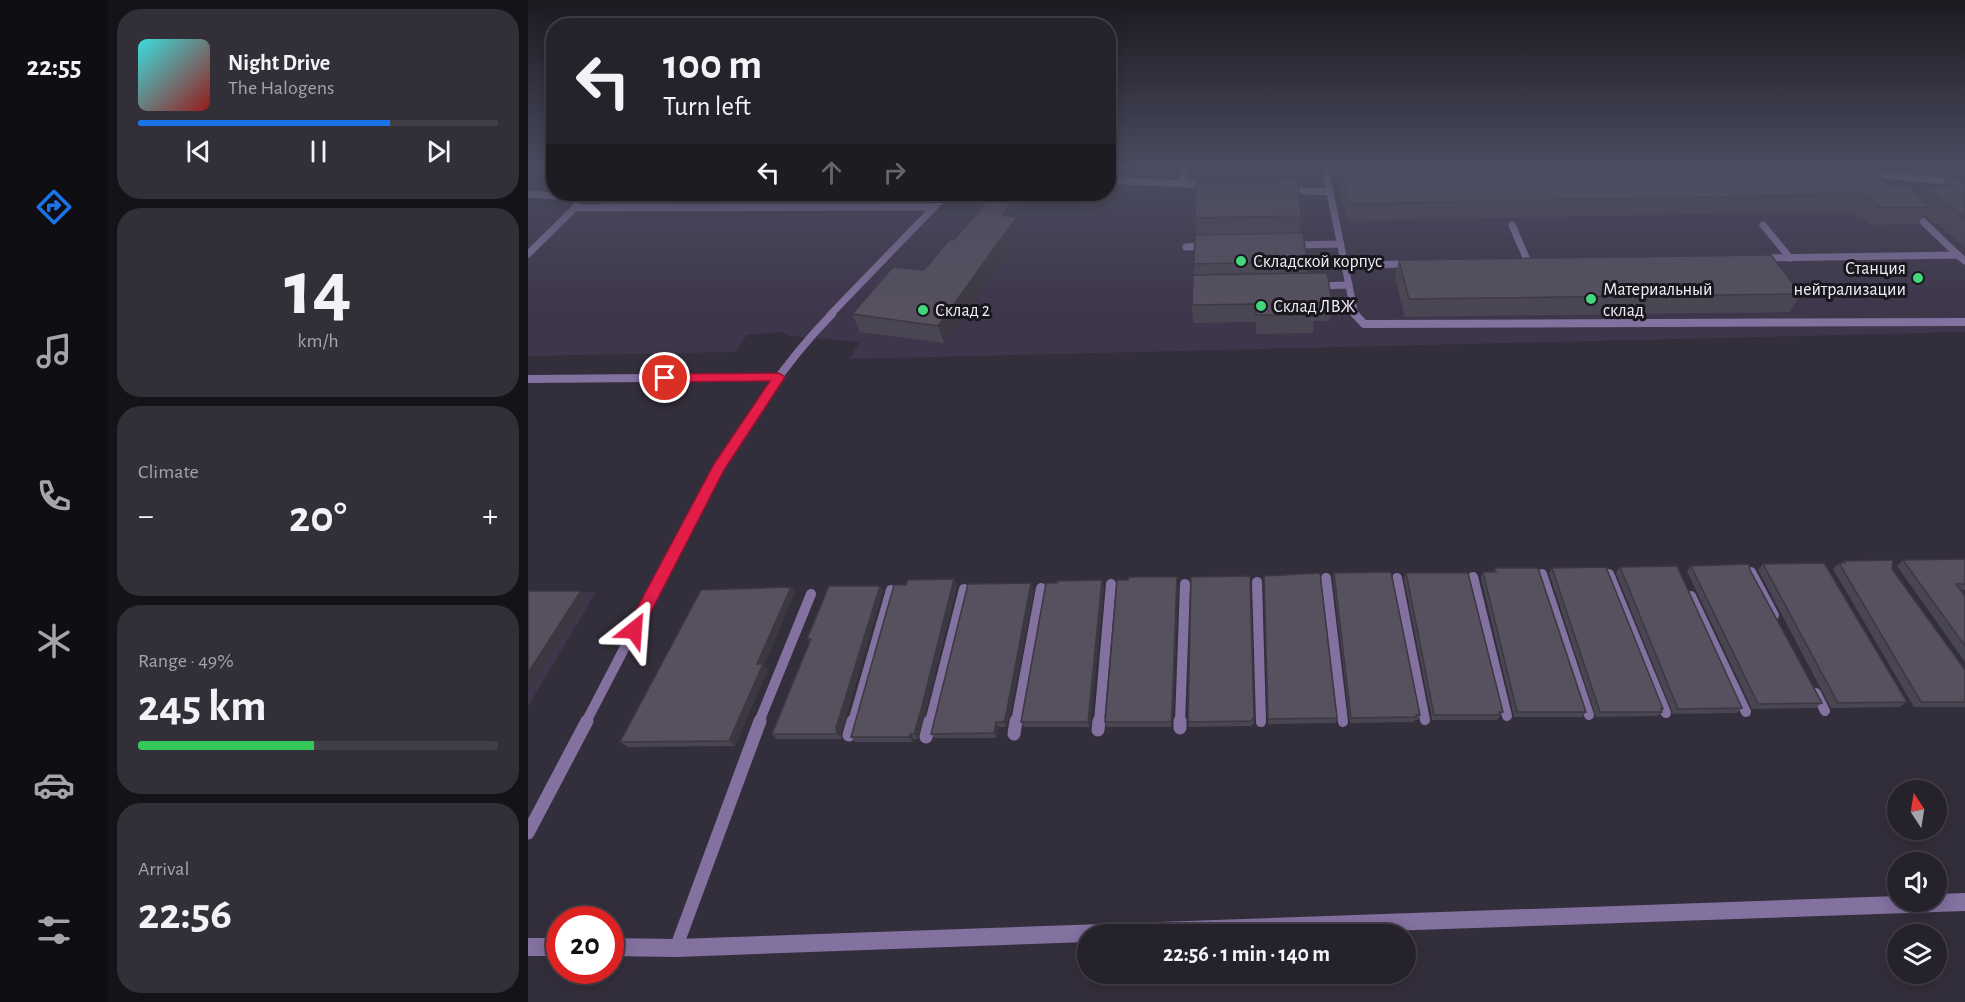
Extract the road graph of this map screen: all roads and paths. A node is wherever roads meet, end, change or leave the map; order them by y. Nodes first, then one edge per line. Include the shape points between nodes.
1 (566, 215) edge
2 (927, 215) edge
3 (1334, 215) edge
4 (1916, 215) edge
5 (1512, 225) dead end
6 (1763, 225) dead end
7 (1340, 244) junction
8 (1281, 245) edge
9 (1209, 246) edge
10 (1186, 247) dead end
11 (528, 254) edge
12 (1958, 255) junction
13 (1754, 258) edge
14 (1790, 258) junction
15 (1965, 261) edge
16 (1517, 262) edge
17 (1528, 262) junction
18 (1540, 262) edge
19 (1413, 264) edge
20 (1344, 265) junction
21 (1349, 285) junction
22 (1313, 286) edge
23 (1965, 322) edge
24 (779, 377) junction
25 (528, 379) edge
26 (1751, 572) edge
27 (1542, 574) edge
28 (1609, 574) edge
29 (1326, 578) dead end
30 (1397, 578) dead end
31 (1473, 578) dead end
32 (1257, 582) dead end
33 (1684, 583) edge
34 (1112, 584) dead end
35 (1185, 584) dead end
36 (1041, 588) dead end
37 (964, 589) edge
38 (891, 591) edge
39 (811, 594) dead end
40 (1777, 621) edge
41 (1809, 681) edge
42 (1825, 711) dead end
43 (1746, 712) dead end
44 (1666, 713) dead end
45 (1589, 715) dead end
46 (1507, 716) dead end
47 (1425, 720) dead end
48 (1260, 722) dead end
49 (1343, 722) dead end
50 (1180, 728) dead end
51 (1098, 730) dead end
52 (1014, 734) dead end
53 (849, 735) edge
54 (926, 737) dead end
55 (528, 833) edge
56 (1965, 902) edge
57 (528, 947) edge
58 (546, 947) edge
59 (624, 947) edge
60 (676, 948) junction

1 - 11 lane
2 - 24 lane via 810,336
3 - 7 lane
4 - 12 lane
5 - 17 lane
6 - 14 lane
7 - 8 lane
7 - 20 lane
9 - 10 lane
12 - 14 lane
12 - 15 lane
13 - 14 lane
16 - 17 lane
17 - 18 lane
19 - 20 lane
20 - 21 lane
21 - 22 lane
21 - 23 lane via 1355,316 1364,324
24 - 25 lane
24 - 55 lane via 719,467
26 - 40 lane
27 - 45 lane
28 - 44 lane
29 - 49 lane
30 - 47 lane
31 - 46 lane
32 - 48 lane
33 - 43 lane
34 - 51 lane
35 - 50 lane
36 - 52 lane
37 - 54 lane
38 - 53 lane
39 - 60 lane via 749,747
41 - 42 lane
56 - 60 street
57 - 58 street
59 - 60 street

